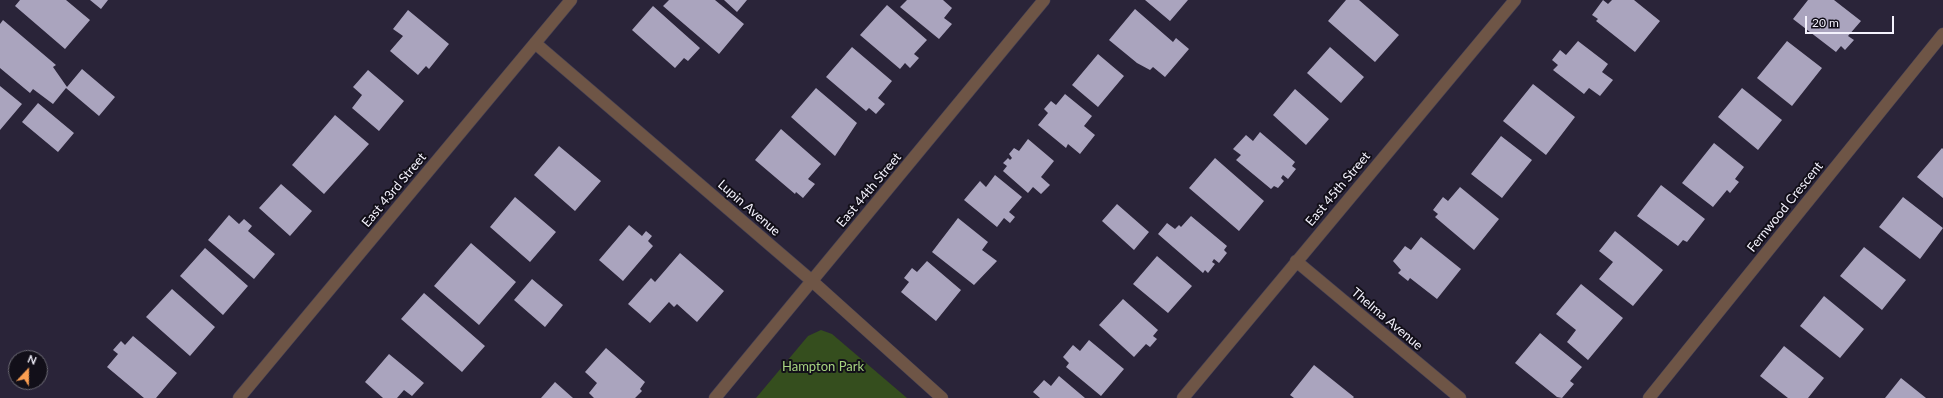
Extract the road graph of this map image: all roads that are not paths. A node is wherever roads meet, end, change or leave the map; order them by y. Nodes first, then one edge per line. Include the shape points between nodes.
1 (570, 0) edge
2 (1044, 0) edge
3 (1515, 0) edge
4 (1943, 34) edge
5 (535, 43) junction
6 (1296, 261) junction
7 (812, 281) junction
8 (239, 398) edge
9 (715, 398) edge
10 (942, 398) edge
11 (1183, 398) edge
12 (1460, 398) edge
13 (1650, 398) edge

1 - 5 street, East 43rd Street
2 - 7 street, East 44th Street
3 - 6 street, East 45th Street
4 - 13 street, Fernwood Crescent
5 - 7 street, Lupin Avenue
5 - 8 street, East 43rd Street
6 - 11 street, East 45th Street
6 - 12 street, Thelma Avenue
7 - 9 street, East 44th Street
7 - 10 street, Lupin Avenue

